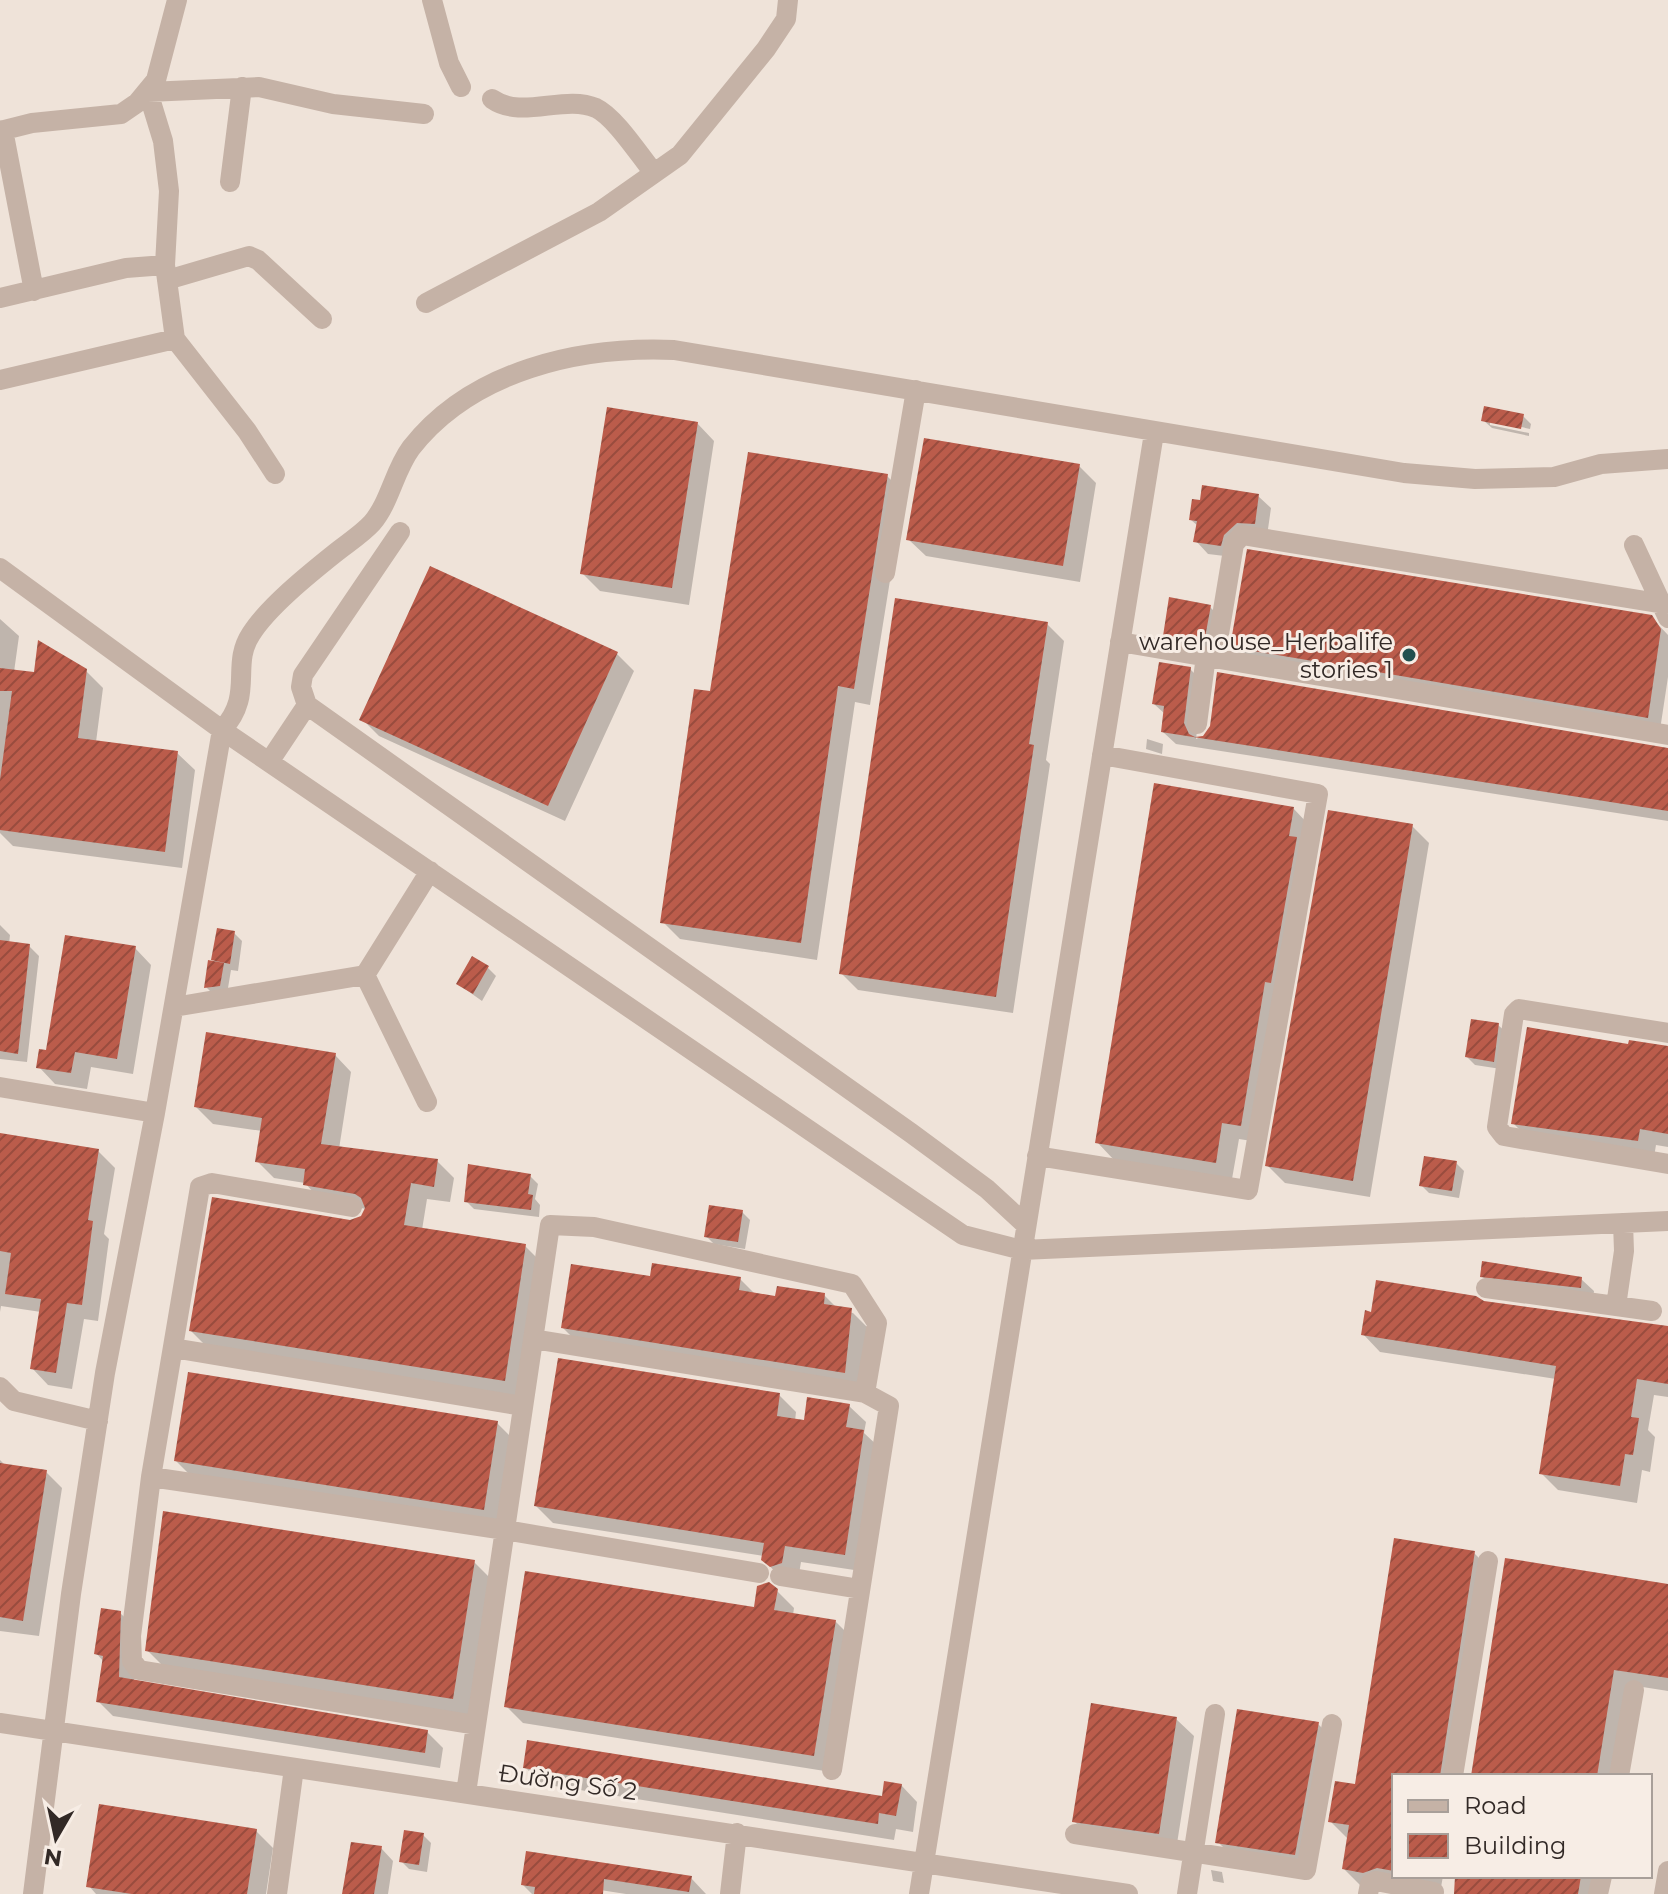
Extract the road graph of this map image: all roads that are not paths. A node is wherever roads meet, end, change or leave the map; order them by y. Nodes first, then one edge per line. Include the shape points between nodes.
1 (177, 0) edge
2 (432, 0) edge
3 (788, 0) edge
4 (242, 87) junction
5 (461, 87) dead end
6 (148, 92) junction
7 (492, 99) dead end
8 (424, 114) dead end
9 (2, 130) edge
10 (654, 173) junction
11 (230, 182) dead end
12 (166, 273) junction
13 (34, 291) junction
14 (0, 298) edge
15 (426, 303) dead end
16 (322, 319) dead end
17 (175, 339) junction
18 (0, 380) edge
19 (916, 390) junction
20 (1154, 433) junction
21 (1668, 459) edge
22 (275, 474) dead end
23 (400, 532) dead end
24 (1634, 545) dead end
25 (0, 568) edge
26 (885, 573) dead end
27 (1666, 611) edge
28 (1120, 642) junction
29 (1210, 657) junction
30 (307, 705) junction
31 (1197, 724) dead end
32 (222, 730) junction
33 (1668, 735) edge
34 (1102, 755) junction
35 (269, 762) junction
36 (430, 871) junction
37 (365, 975) junction
38 (174, 1007) junction
39 (1668, 1033) edge
40 (0, 1087) edge
41 (427, 1102) dead end
42 (155, 1113) junction
43 (1037, 1156) junction
44 (1668, 1164) edge
45 (352, 1207) dead end
46 (1668, 1221) edge
47 (1623, 1223) junction
48 (1026, 1225) junction
49 (1022, 1250) junction
50 (1486, 1288) dead end
51 (1616, 1306) junction
52 (1652, 1311) dead end
53 (533, 1339) junction
54 (173, 1348) junction
55 (865, 1393) junction
56 (5, 1397) edge
57 (523, 1406) junction
58 (98, 1421) junction
59 (151, 1477) junction
60 (505, 1530) junction
61 (1488, 1561) dead end
62 (759, 1573) dead end
63 (780, 1576) dead end
64 (860, 1589) junction
65 (1634, 1690) dead end
66 (1215, 1714) dead end
67 (0, 1723) edge
68 (1332, 1724) dead end
69 (476, 1725) junction
70 (53, 1732) junction
71 (294, 1768) junction
72 (832, 1770) dead end
73 (1453, 1774) edge
74 (1619, 1774) edge
75 (466, 1793) junction
76 (737, 1833) junction
77 (1075, 1834) dead end
78 (1193, 1853) junction
79 (924, 1862) junction
80 (1668, 1871) edge
81 (1435, 1887) edge
82 (1082, 1890) edge
83 (33, 1894) edge
84 (277, 1894) edge
85 (730, 1894) edge
86 (919, 1894) edge
87 (1128, 1894) edge
88 (1187, 1894) edge
89 (1368, 1894) edge
90 (1664, 1894) edge

1 - 6 street via 156,80
2 - 5 street
3 - 10 street via 786,19 766,49 680,155
4 - 6 street
4 - 8 street
4 - 11 street
6 - 9 street via 121,114
6 - 12 street via 163,141 169,191
7 - 10 street via 511,105 597,108
9 - 13 street
10 - 15 street via 599,212
12 - 13 street via 126,268
12 - 16 street via 249,256
12 - 17 street
13 - 14 street
17 - 18 street
17 - 22 street
19 - 20 street
19 - 26 street
19 - 32 street via 741,359 627,348 546,363 502,380 445,413 409,452 373,522 257,626 246,645 239,708
20 - 21 street via 1404,473 1475,479 1554,477 1601,464
20 - 28 street
23 - 30 street via 303,675
24 - 27 street
25 - 32 street
27 - 29 street via 1242,535 1234,544
28 - 29 street
28 - 34 street
29 - 31 street
29 - 33 street
30 - 35 street
30 - 48 street via 911,1133
32 - 35 street
32 - 38 street
34 - 43 street
34 - 43 street via 1318,794 1248,1190
35 - 36 street
36 - 37 street
36 - 49 street via 963,1235
37 - 38 street
37 - 41 street
38 - 42 street
39 - 44 street via 1519,1009 1497,1127 1504,1136
40 - 42 street
42 - 58 street
43 - 48 street
45 - 54 street via 212,1183 200,1187
46 - 47 street
47 - 49 street
47 - 51 street
48 - 49 street
49 - 79 street
50 - 51 street
51 - 52 street
53 - 55 street
53 - 55 street via 550,1225 594,1227 852,1284 877,1323
53 - 57 street
54 - 57 street
54 - 59 street
55 - 64 street via 889,1406
56 - 58 street
57 - 60 street
58 - 70 street
59 - 60 street
59 - 69 street via 131,1636 132,1661 139,1670
60 - 62 street
60 - 69 street
61 - 73 street
63 - 64 street
64 - 72 street
65 - 74 street
66 - 78 street
67 - 70 street, Đường Số 2
68 - 78 street via 1306,1870
69 - 75 street
70 - 71 street, Đường Số 2
70 - 83 street
71 - 75 street, Đường Số 2
71 - 84 street
75 - 76 street, Đường Số 2
76 - 79 street, Đường Số 2
76 - 85 street
77 - 78 street
78 - 88 street
79 - 82 street, Đường Số 2
79 - 86 street
80 - 90 street
81 - 89 street via 1376,1881
82 - 87 street, Đường Số 2

